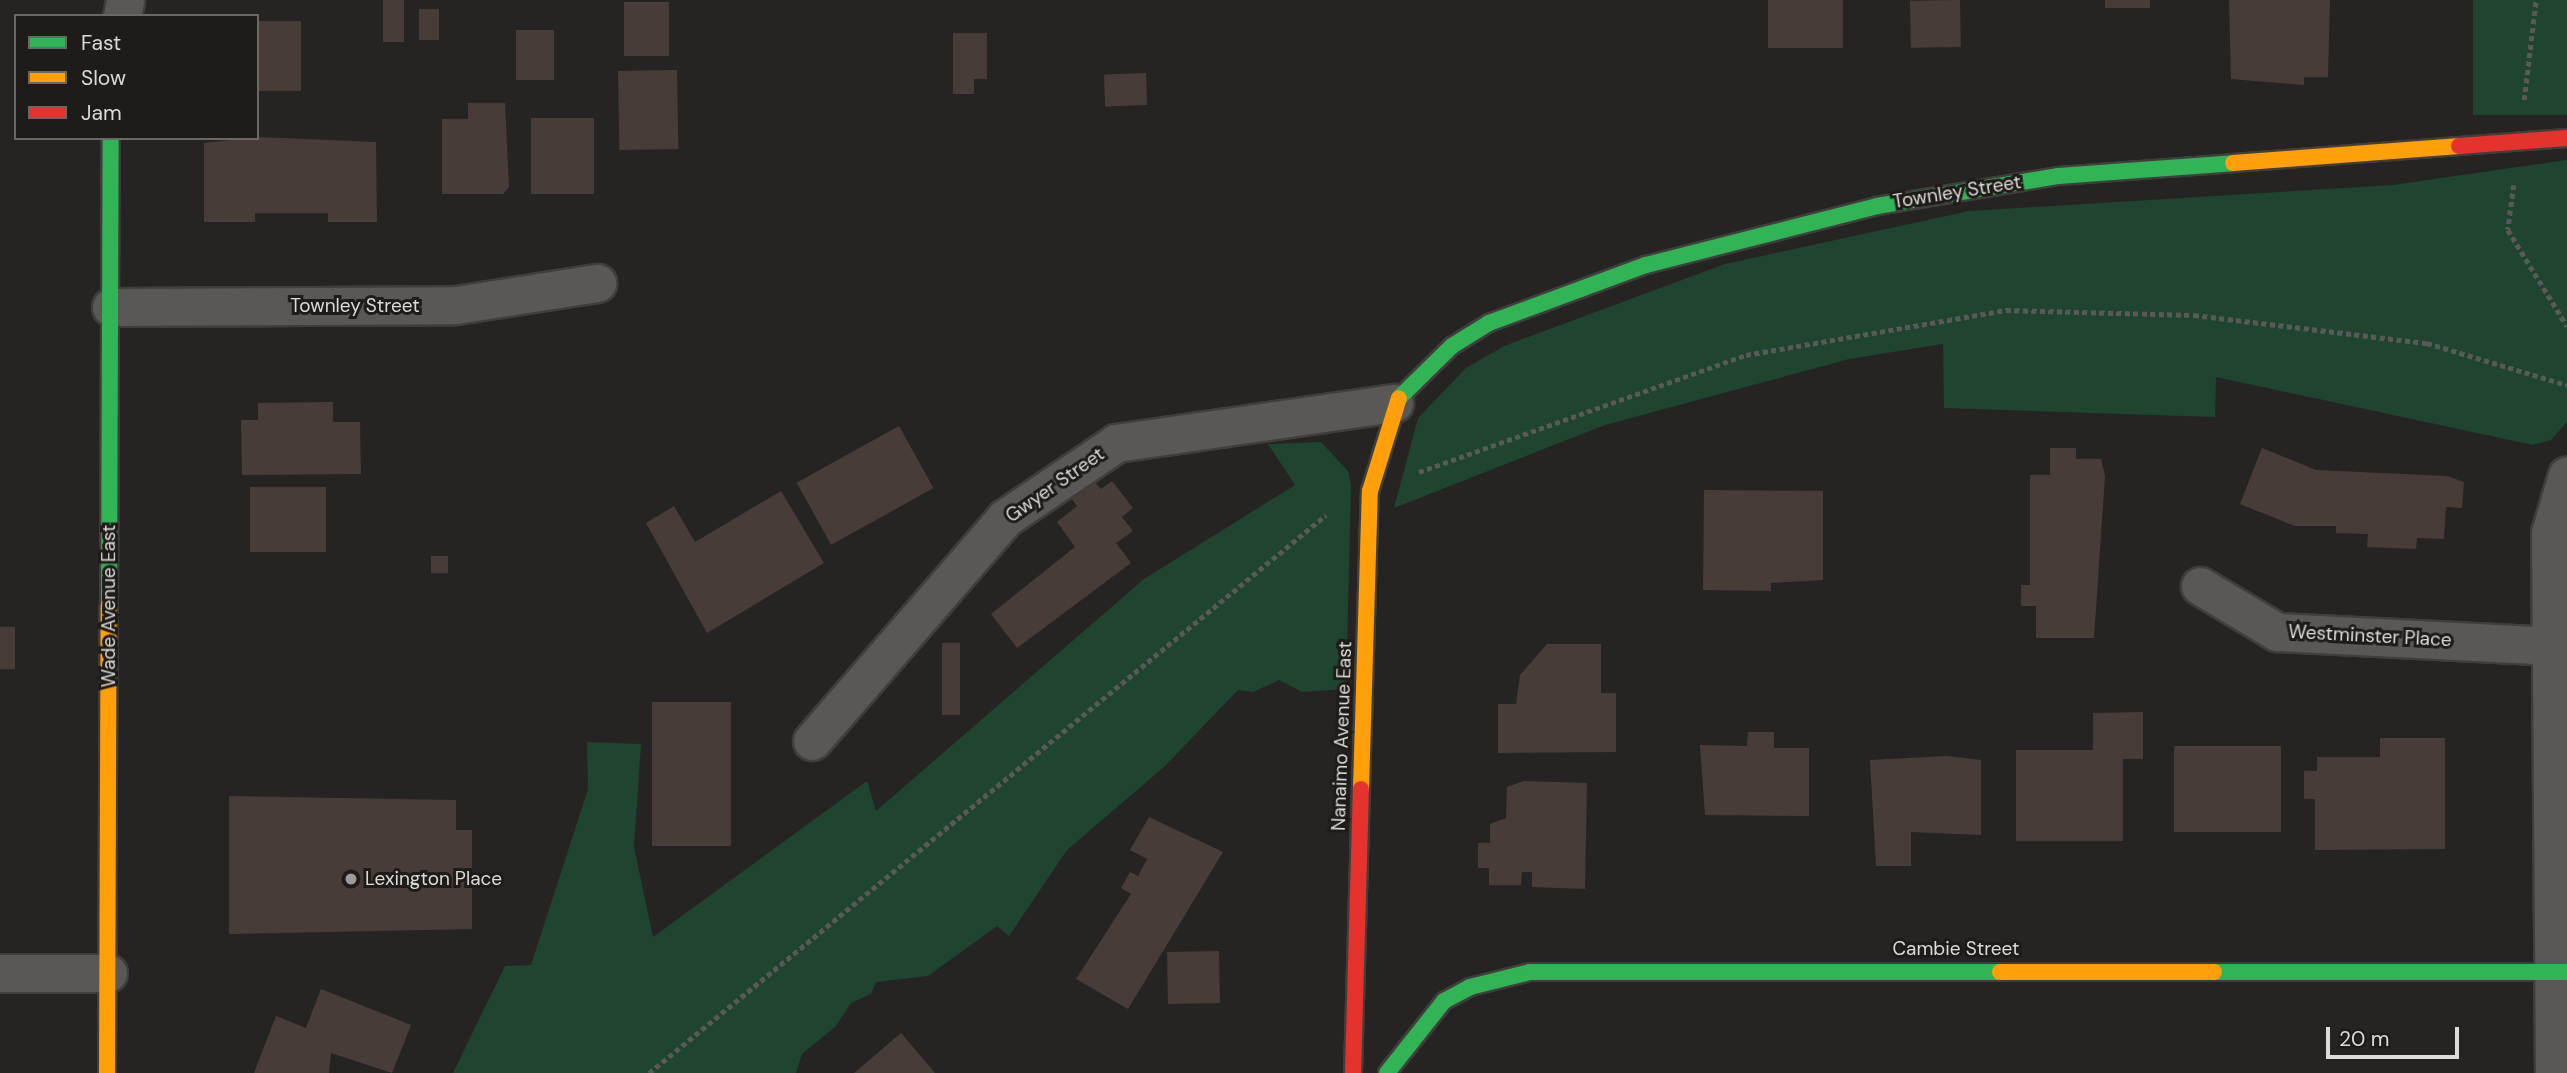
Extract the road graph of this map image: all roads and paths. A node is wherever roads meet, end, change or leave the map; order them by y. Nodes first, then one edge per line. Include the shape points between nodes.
1 (2567, 138) edge
2 (111, 140) edge
3 (597, 283) dead end
4 (111, 307) junction
5 (2567, 386) edge
6 (1394, 404) junction
7 (2567, 475) edge
8 (1403, 478) dead end
9 (1339, 505) dead end
10 (2200, 586) dead end
11 (2551, 646) junction
12 (812, 741) dead end
13 (2561, 972) edge
14 (0, 973) edge
15 (108, 973) junction
16 (107, 1073) edge
17 (649, 1073) edge
18 (1353, 1073) edge
19 (1387, 1073) edge
20 (2554, 1073) edge

1 - 6 street, Townley Street via 2058,176 1776,228 1646,265 1489,323 1452,346
2 - 4 street, Wade Avenue East
3 - 4 street, Townley Street via 456,305
4 - 15 street, Wade Avenue East
5 - 8 path via 2427,343 2194,316 2006,310 1746,355
6 - 12 street, Gwyer Street via 1116,443 1005,517
6 - 18 street, Nanaimo Avenue East via 1370,491
7 - 11 street via 2550,533
9 - 17 path
10 - 11 street, Westminster Place via 2277,632
11 - 13 street
13 - 19 street, Cambie Street via 1530,972 1470,987 1444,1001
13 - 20 street
14 - 15 street
15 - 16 street, Wade Avenue East

